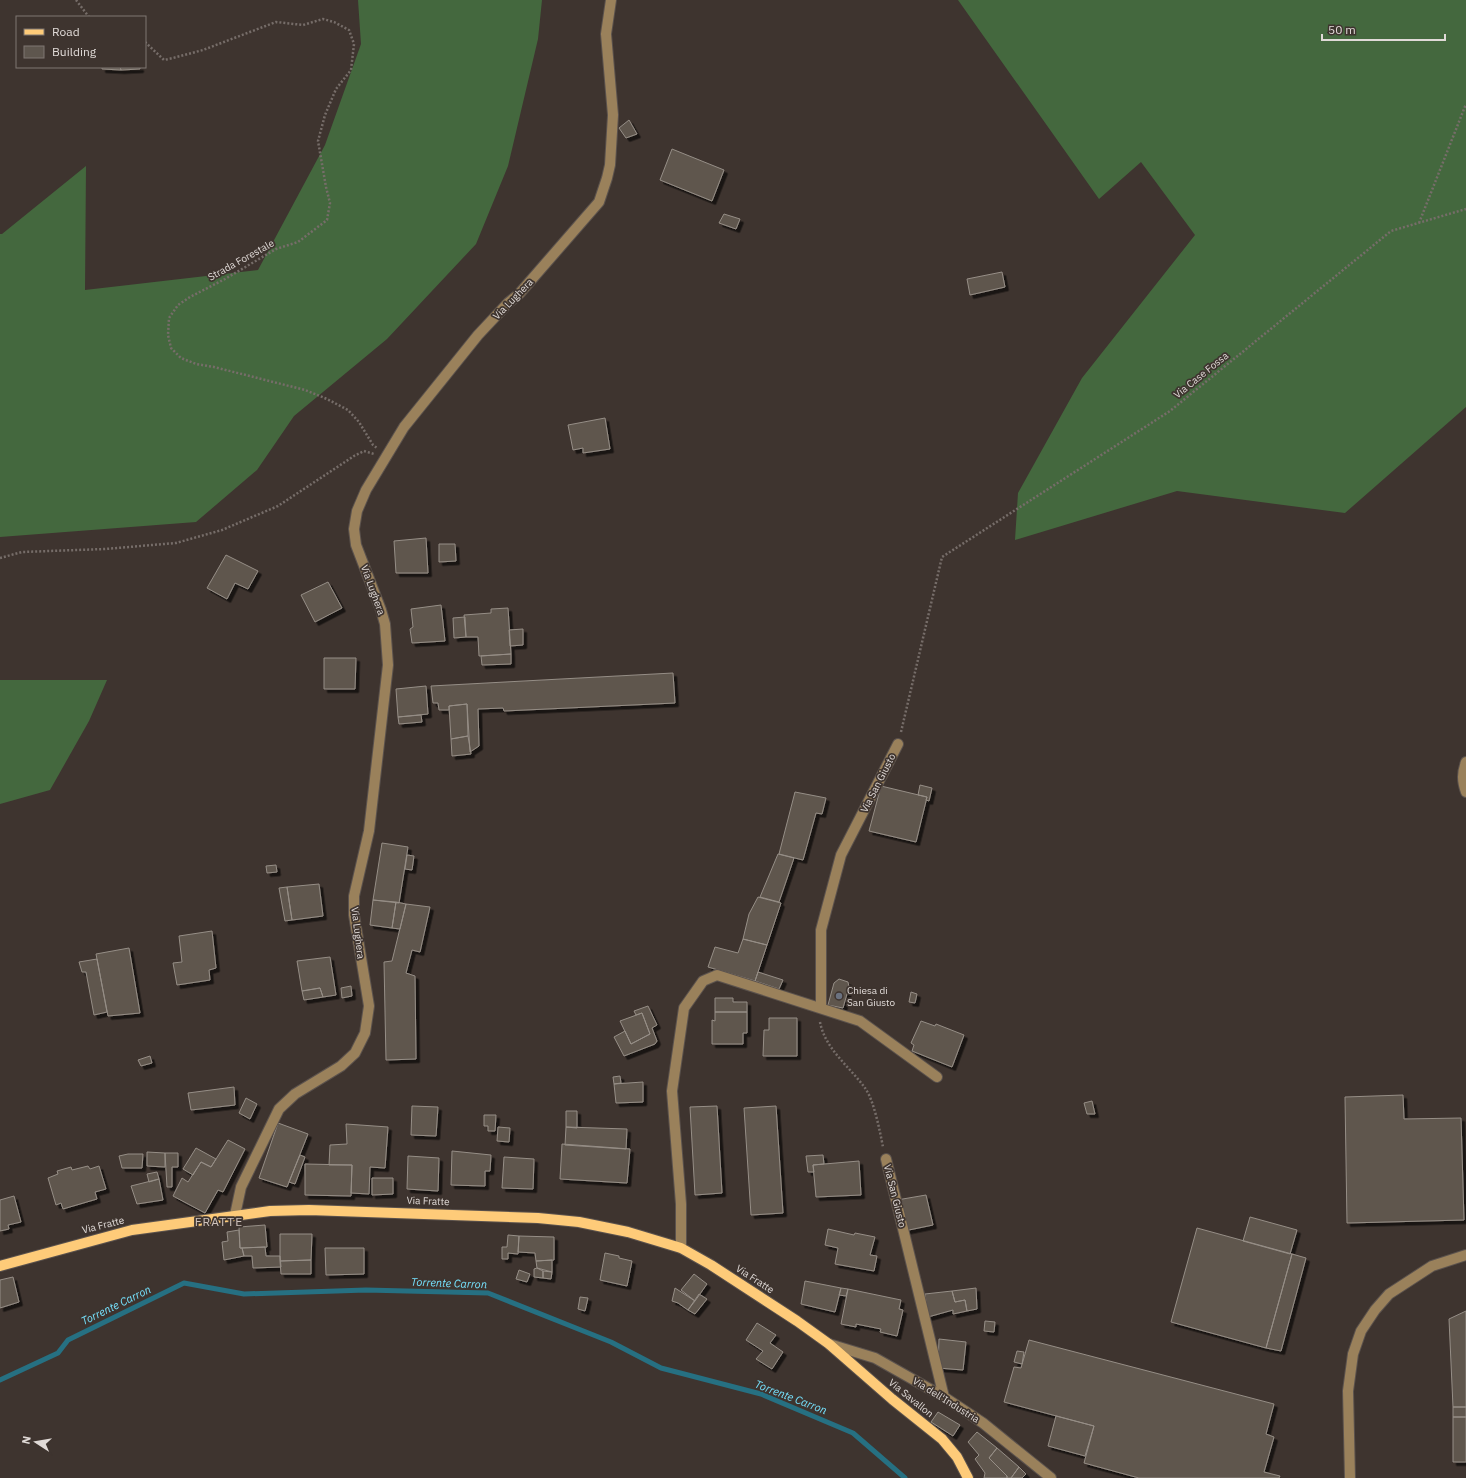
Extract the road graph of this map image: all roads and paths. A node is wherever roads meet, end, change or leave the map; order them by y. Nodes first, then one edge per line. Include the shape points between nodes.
1 (76, 0) edge
2 (611, 0) edge
3 (87, 16) edge
4 (146, 43) edge
5 (1466, 104) edge
6 (1466, 210) edge
7 (1419, 224) junction
8 (386, 456) junction
9 (942, 557) joint
10 (0, 558) edge
11 (898, 744) joint
12 (1466, 762) edge
13 (1466, 792) edge
14 (821, 1008) junction
15 (937, 1076) dead end
16 (886, 1159) joint
17 (235, 1215) junction
18 (681, 1248) junction
19 (1466, 1255) edge
20 (0, 1266) edge
21 (828, 1344) junction
22 (944, 1398) junction
23 (968, 1478) edge
24 (1052, 1478) edge
25 (1350, 1478) edge

1 - 3 path
2 - 8 street, Via Lughera via 606,34 613,115 610,165 599,202 519,294 478,335 404,427
4 - 8 path, Strada Forestale via 164,60 203,50 276,22 303,25 323,19 349,30 354,44 352,70 336,89 318,141 330,203 327,220 298,242 276,249 178,305 169,318 168,335 171,348 181,358 196,364 305,390 348,410 373,445
5 - 7 path
6 - 7 path, Via Case Fossa
7 - 9 path, Via Case Fossa via 1391,232 1170,410
8 - 10 path via 364,451 278,506 222,530 176,543 22,552
8 - 17 street, Via Lughera via 366,490 357,511 354,529 356,545 385,624 388,665 369,831 354,896 354,915 369,1006 365,1033 355,1053 342,1066 295,1094 279,1109 241,1187
9 - 11 path, Via San Giusto
11 - 14 street, Via San Giusto via 841,855 821,930
12 - 13 street via 1462,772 1462,783
14 - 15 street via 860,1021
14 - 16 path, Via San Giusto via 820,1023 825,1039 866,1089 877,1120
14 - 18 street via 717,975 703,981 684,1008 672,1091 681,1204
16 - 22 street, Via San Giusto
17 - 18 main road, Via Fratte via 309,1210 538,1218 579,1222 628,1232
17 - 20 main road, Via Fratte via 132,1230
18 - 21 main road, Via Fratte via 797,1321
19 - 25 street via 1432,1266 1389,1294 1361,1330 1353,1354 1348,1391
21 - 22 street, Via dell'Industria via 875,1358
21 - 23 main road, Via Savallon via 942,1440 957,1457
22 - 24 street, Via dell'Industria via 983,1423

